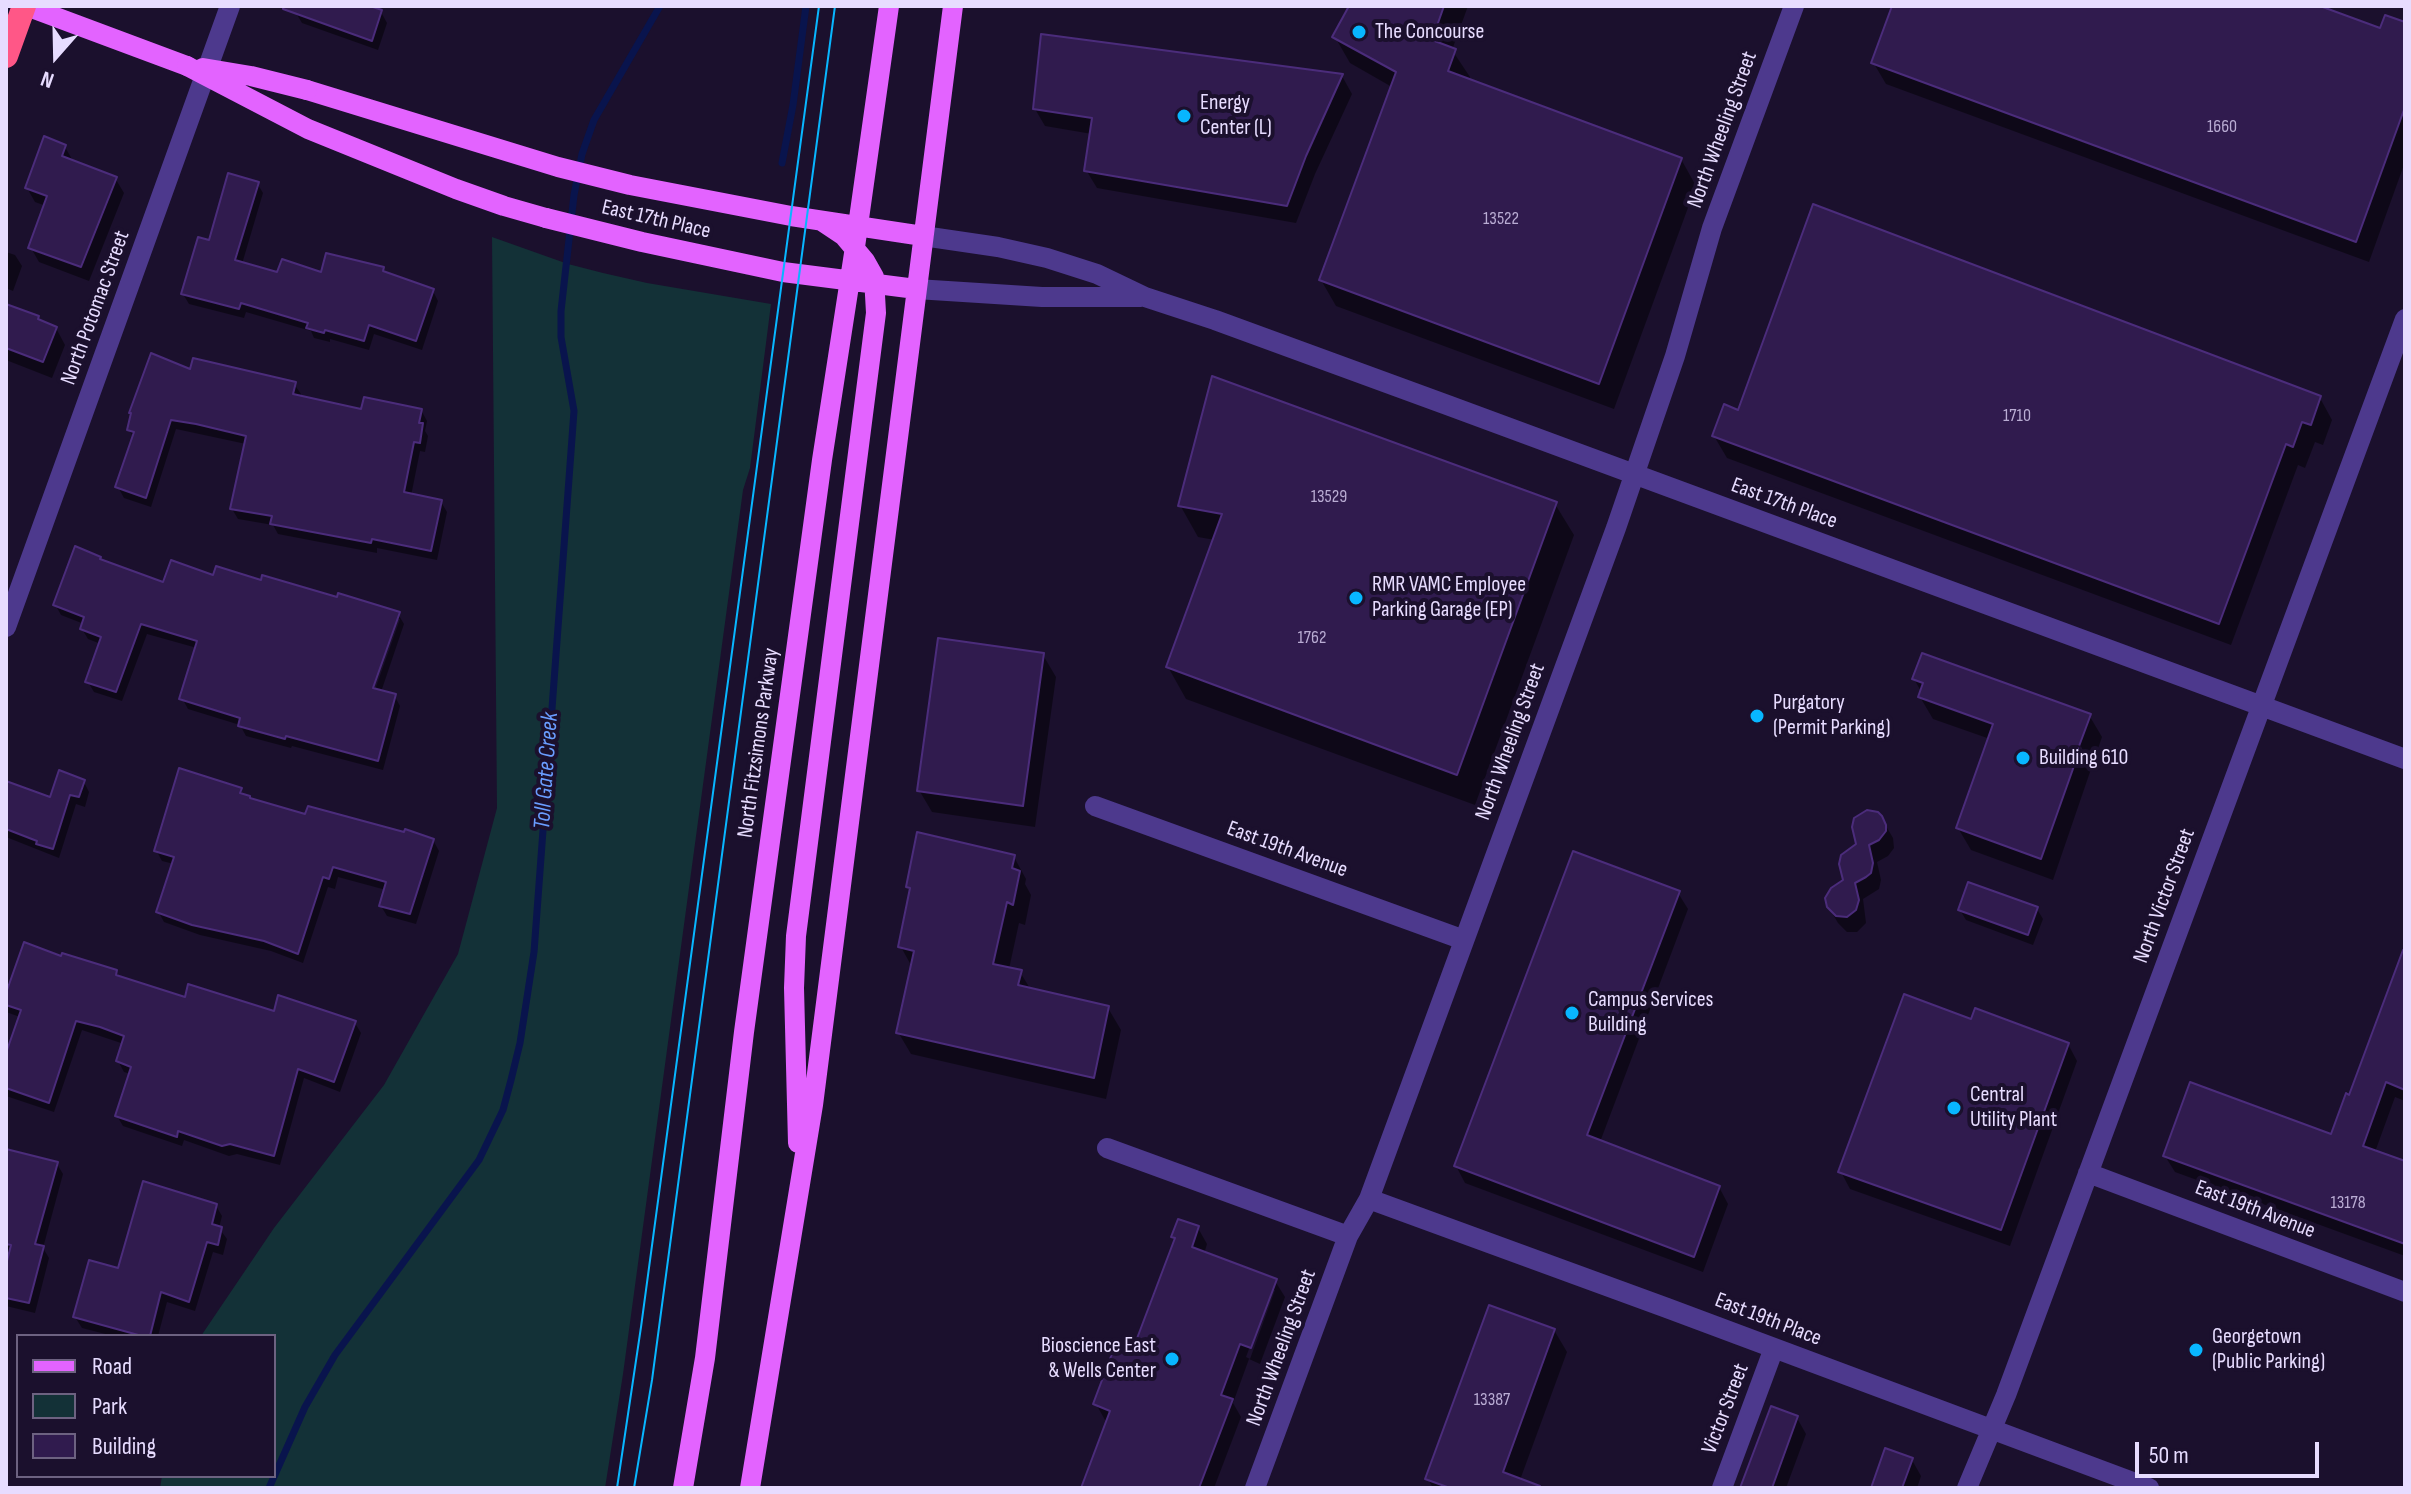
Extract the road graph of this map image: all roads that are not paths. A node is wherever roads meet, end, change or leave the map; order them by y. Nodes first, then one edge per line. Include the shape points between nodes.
1 (25, 6) edge
2 (230, 6) edge
3 (889, 6) edge
4 (953, 6) edge
5 (1794, 6) edge
6 (6, 56) edge
7 (187, 66) junction
8 (923, 236) junction
9 (857, 237) junction
10 (850, 281) junction
11 (874, 284) junction
12 (916, 289) junction
13 (1145, 297) junction
14 (2404, 323) edge
15 (2397, 366) edge
16 (1635, 474) junction
17 (6, 627) edge
18 (2261, 705) junction
19 (2405, 759) edge
20 (1095, 806) dead end
21 (1464, 940) junction
22 (1107, 1148) dead end
23 (2088, 1173) junction
24 (800, 1195) junction
25 (1369, 1199) junction
26 (1348, 1236) junction
27 (2405, 1292) edge
28 (1774, 1348) junction
29 (1992, 1430) junction
30 (683, 1488) edge
31 (750, 1488) edge
32 (1255, 1488) edge
33 (1722, 1488) edge
34 (1967, 1488) edge
35 (2149, 1488) edge

1 - 6 highway
1 - 7 main road, East 17th Place
2 - 17 street, North Potomac Street
3 - 9 main road, North Fitzsimons Parkway
4 - 8 main road
5 - 16 street, North Wheeling Street via 1718,212
7 - 9 main road, East 17th Place, bridge via 307,90 558,167 823,222
7 - 10 main road, East 17th Place, bridge via 308,129 480,197 728,261
8 - 9 main road, East 17th Place
8 - 12 main road
8 - 13 street, East 17th Place via 1047,258
9 - 10 main road, North Fitzsimons Parkway
9 - 11 main road
10 - 11 main road, East 17th Place
10 - 30 main road, North Fitzsimons Parkway
11 - 12 main road, East 17th Place
11 - 24 main road via 874,329 796,936
12 - 13 street, East 17th Place
12 - 24 main road
13 - 16 street, East 17th Place
14 - 15 street, North Victor Street
15 - 18 street, North Victor Street
16 - 18 street, East 17th Place
16 - 21 street, North Wheeling Street
18 - 19 street, East 17th Place
18 - 23 street, North Victor Street
20 - 21 street, East 19th Avenue
21 - 25 street, North Wheeling Street
22 - 26 street
23 - 27 street, East 19th Avenue
23 - 29 street, North Victor Street
24 - 31 main road
25 - 26 street, North Wheeling Street
25 - 28 street, East 19th Place
26 - 32 street, North Wheeling Street
28 - 29 street, East 19th Place
28 - 33 street, Victor Street
29 - 34 street, North Victor Street
29 - 35 street, East 19th Place

